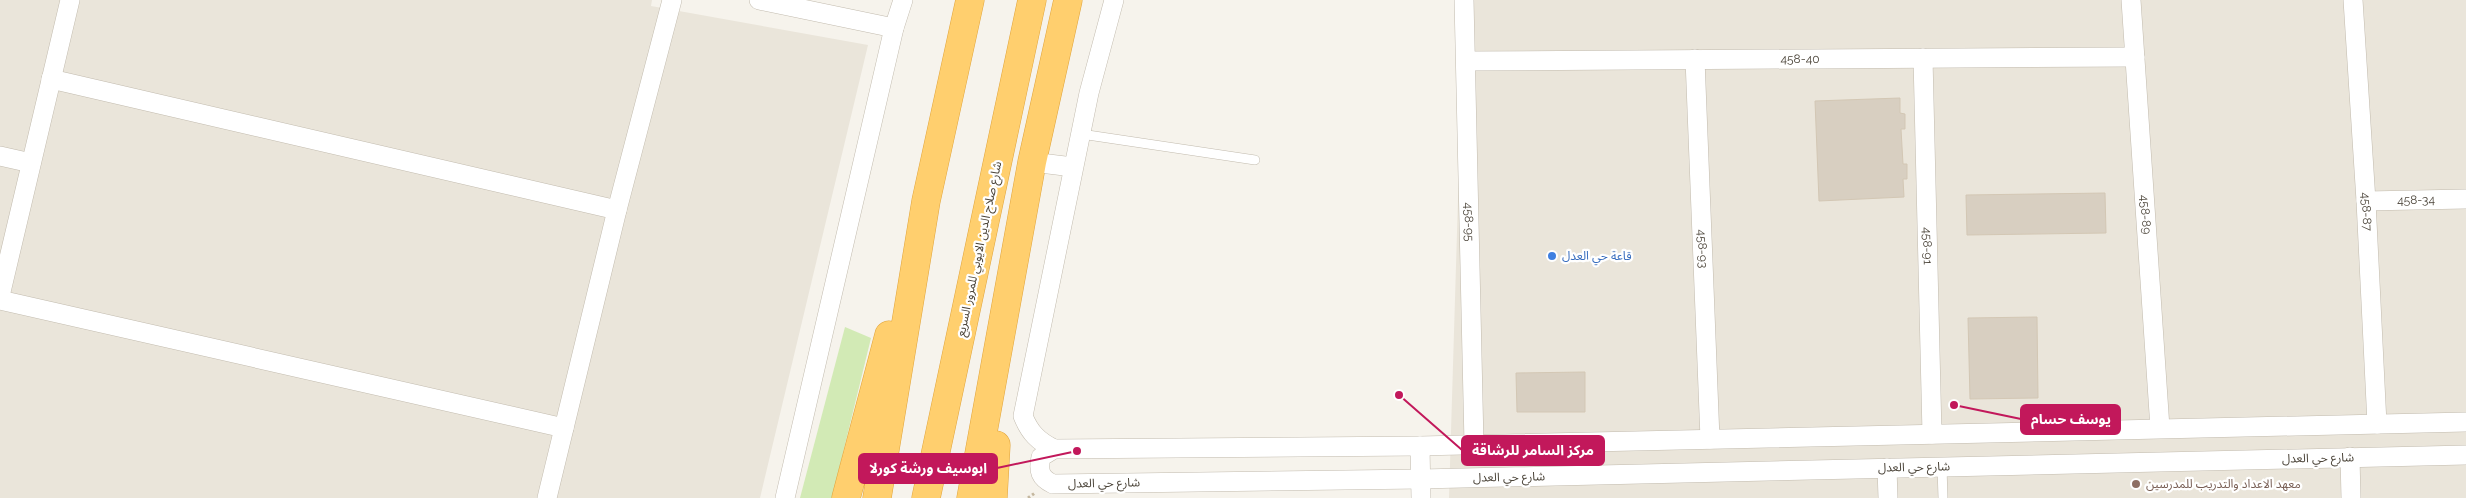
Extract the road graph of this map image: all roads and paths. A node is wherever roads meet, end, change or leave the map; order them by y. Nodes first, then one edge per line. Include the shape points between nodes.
1 (70, 0) edge
2 (672, 0) edge
3 (759, 0) edge
4 (903, 0) edge
5 (970, 0) edge
6 (1032, 0) edge
7 (1068, 0) edge
8 (1114, 0) edge
9 (1464, 0) edge
10 (2131, 0) edge
11 (2353, 0) edge
12 (894, 28) junction
13 (2135, 57) junction
14 (1923, 58) junction
15 (1694, 60) junction
16 (1466, 61) junction
17 (51, 78) junction
18 (1081, 134) junction
19 (0, 156) edge
20 (1255, 160) dead end
21 (1032, 162) junction
22 (31, 163) junction
23 (1073, 167) junction
24 (2466, 199) edge
25 (926, 201) junction
26 (2366, 201) junction
27 (617, 210) junction
28 (0, 296) edge
29 (1006, 299) junction
30 (0, 300) edge
31 (2466, 422) edge
32 (2376, 424) junction
33 (564, 428) junction
34 (2160, 428) junction
35 (1932, 434) junction
36 (1710, 439) junction
37 (1474, 444) junction
38 (1420, 446) junction
39 (1054, 449) junction
40 (2466, 455) edge
41 (2350, 457) junction
42 (1942, 467) junction
43 (1887, 468) junction
44 (1421, 479) junction
45 (547, 498) edge
46 (784, 498) edge
47 (846, 498) edge
48 (877, 498) edge
49 (926, 498) edge
50 (971, 498) edge
51 (993, 498) edge
52 (1421, 498) edge
53 (1888, 498) edge
54 (1943, 498) edge
55 (2351, 498) edge

1 - 17 street
2 - 27 street
3 - 12 street
4 - 12 street
5 - 25 highway
6 - 49 highway, شارع صلاح الدين الايوبي للمرور السريع
7 - 21 highway
8 - 18 street via 1088,93
9 - 16 street, 458-95
10 - 13 street, 458-89
11 - 26 street, 458-87
12 - 46 street
13 - 14 street, 458-40
13 - 34 street, 458-89
14 - 15 street, 458-40
14 - 35 street, 458-91
15 - 16 street, 458-40
15 - 36 street, 458-93
16 - 37 street, 458-95
17 - 22 street
17 - 27 street
18 - 20 lane
18 - 23 street
19 - 22 street
21 - 23 street
21 - 29 highway
22 - 28 street
23 - 39 street via 1023,416 1034,436
24 - 26 street, 458-34
25 - 47 highway
25 - 48 highway
26 - 32 street, 458-87
27 - 33 street
29 - 50 highway
29 - 51 highway
30 - 33 street
31 - 32 street
32 - 34 street
33 - 45 street
34 - 35 street
35 - 36 street
36 - 37 street
37 - 38 street
38 - 39 street
38 - 44 street
39 - 44 street, شارع حي العدل via 1041,458 1038,468 1043,479 1053,484
40 - 41 street, شارع حي العدل
41 - 42 street, شارع حي العدل
41 - 55 street
42 - 43 street, شارع حي العدل
42 - 54 lane
43 - 44 street, شارع حي العدل
43 - 53 street
44 - 52 street

